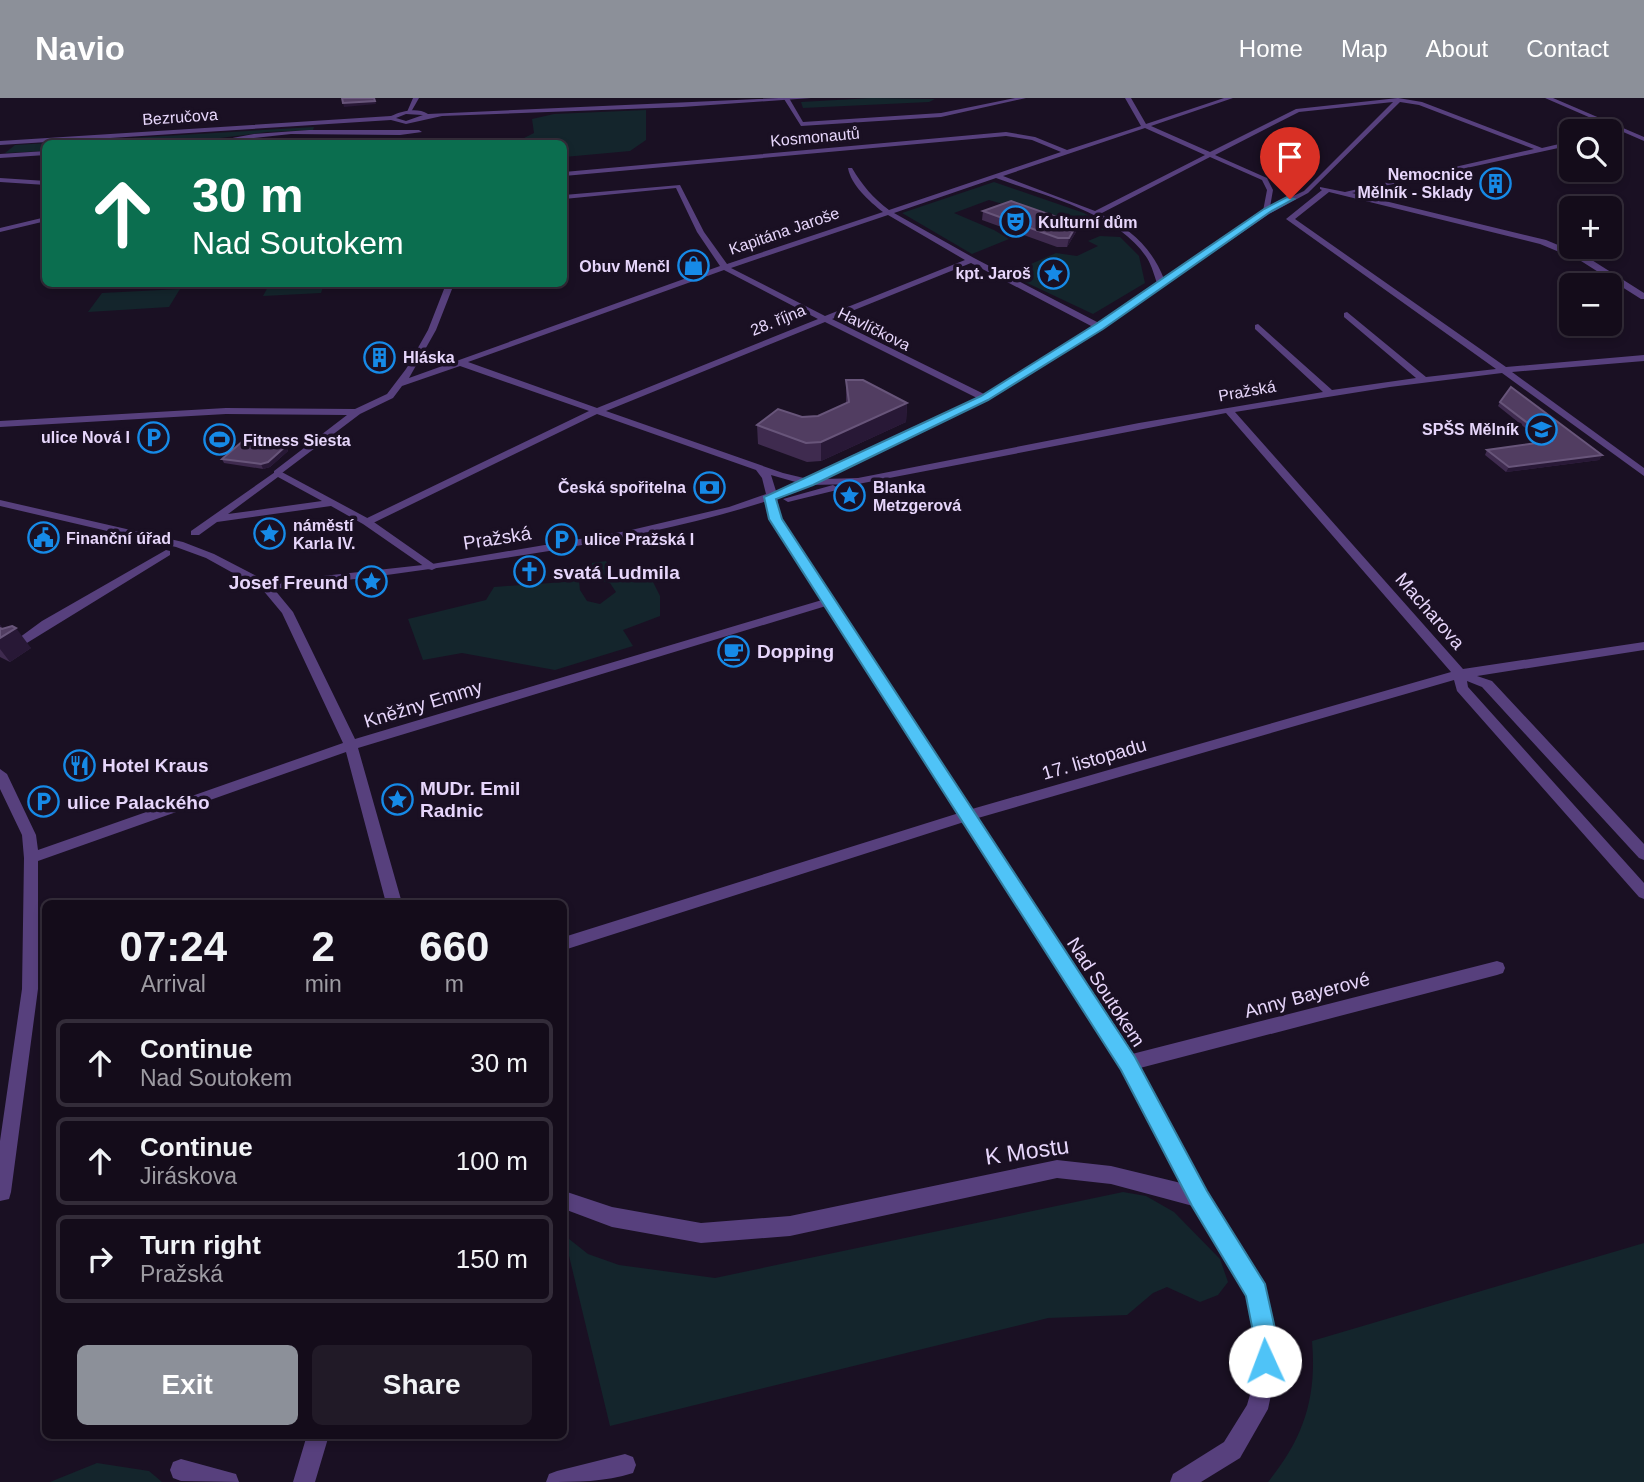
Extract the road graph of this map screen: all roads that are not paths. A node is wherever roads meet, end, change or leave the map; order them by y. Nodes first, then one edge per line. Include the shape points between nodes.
1 (416, 98) edge
2 (808, 98) edge
3 (1023, 98) edge
4 (1128, 98) edge
5 (1230, 98) edge
6 (1548, 98) edge
7 (787, 99) edge
8 (1400, 99) edge
9 (409, 111) junction
10 (426, 116) junction
11 (392, 118) junction
12 (1594, 119) edge
13 (410, 122) junction
14 (1145, 126) junction
15 (1644, 130) edge
16 (419, 132) junction
17 (1622, 132) joint
18 (1644, 139) edge
19 (42, 140) edge
20 (44, 140) edge
21 (221, 140) edge
22 (422, 140) dead end
23 (12, 142) junction
24 (0, 143) edge
25 (1559, 146) edge
26 (1542, 150) junction
27 (1066, 152) junction
28 (42, 153) edge
29 (1212, 155) junction
30 (0, 156) edge
31 (850, 169) dead end
32 (567, 174) edge
33 (996, 176) junction
34 (0, 180) edge
35 (42, 183) edge
36 (1314, 186) junction
37 (1328, 189) junction
38 (1343, 193) junction
39 (567, 197) edge
40 (888, 212) junction
41 (1266, 212) junction
42 (1096, 213) junction
43 (42, 220) edge
44 (0, 230) edge
45 (971, 260) junction
46 (725, 268) junction
47 (1164, 282) junction
48 (449, 287) edge
49 (1644, 297) edge
50 (1347, 315) dead end
51 (823, 320) junction
52 (1099, 327) junction
53 (1258, 327) dead end
54 (1644, 358) edge
55 (461, 363) junction
56 (1501, 369) junction
57 (1424, 380) junction
58 (400, 384) junction
59 (1331, 394) junction
60 (985, 398) junction
61 (1228, 410) junction
62 (597, 411) junction
63 (357, 412) junction
64 (0, 424) edge
65 (860, 456) junction
66 (759, 468) junction
67 (278, 473) junction
68 (1644, 473) edge
69 (883, 477) junction
70 (858, 481) junction
71 (809, 482) junction
72 (770, 496) junction
73 (0, 503) edge
74 (333, 503) junction
75 (732, 509) junction
76 (215, 519) junction
77 (367, 522) junction
78 (195, 533) dead end
79 (166, 553) dead end
80 (432, 567) junction
81 (266, 586) junction
82 (830, 601) junction
83 (18, 643) dead end
84 (1644, 646) edge
85 (1460, 674) junction
86 (351, 746) junction
87 (0, 774) edge
88 (967, 816) junction
89 (1644, 854) edge
90 (31, 858) junction
91 (1644, 893) edge
92 (393, 900) edge
93 (567, 943) edge
94 (1497, 968) dead end
95 (1128, 1063) junction
96 (2, 1192) dead end
97 (1199, 1198) junction
98 (567, 1201) edge
99 (317, 1439) edge
100 (625, 1465) dead end
101 (181, 1470) dead end
102 (228, 1482) edge
103 (304, 1482) edge
104 (557, 1482) edge
105 (1181, 1482) edge

1 - 9 street
2 - 7 street
3 - 7 street via 941,115 801,124
4 - 14 street
5 - 14 street, Kapitána Jaroše
6 - 12 street
7 - 10 street
8 - 26 street
8 - 29 street via 1298,110
8 - 36 street
9 - 10 street
9 - 11 street, Bezručova
10 - 13 street
11 - 13 street, Bezručova
11 - 20 street, Bezručova
13 - 16 street
14 - 27 street, Kapitána Jaroše
14 - 29 street
15 - 17 street
16 - 21 street, Bezručova via 342,131
16 - 22 street
17 - 18 street
19 - 23 street, Bezručova
23 - 24 street, Bezručova
23 - 30 street
25 - 26 street
26 - 38 street
27 - 32 street, Kosmonautů via 1033,138 1006,134
27 - 33 street, Kapitána Jaroše
28 - 30 street
29 - 41 street via 1265,179 1270,190
29 - 42 street
31 - 40 street via 874,202
33 - 40 street, Kapitána Jaroše
33 - 42 street
34 - 35 street
36 - 37 street
36 - 41 street
37 - 38 street
37 - 56 street via 1290,219
38 - 49 street via 1543,242 1584,259
39 - 46 street via 678,186
40 - 45 street
40 - 46 street, Kapitána Jaroše
41 - 47 street
42 - 47 street via 1113,222 1150,256
43 - 44 street
45 - 51 street, 28. října
45 - 52 street
46 - 51 street, Havlíčkova
46 - 55 street, Kapitána Jaroše
47 - 52 street
48 - 58 street via 432,330
50 - 57 street
51 - 60 street, Havlíčkova
51 - 62 street, 28. října
52 - 60 street
53 - 59 street
54 - 56 street, Pražská
55 - 58 street, Kapitána Jaroše
55 - 62 street
56 - 57 street, Pražská
56 - 68 street
57 - 59 street, Pražská
58 - 63 street, Kapitána Jaroše via 390,396
59 - 61 street, Pražská
60 - 65 street
61 - 69 street, Pražská
61 - 85 street, Macharova
62 - 66 street
62 - 77 street
63 - 64 street via 226,411
63 - 67 street
65 - 69 street via 858,464 863,471
65 - 71 street
66 - 71 street
66 - 72 street via 765,473
67 - 74 street
67 - 76 street
69 - 70 street, Pražská
70 - 71 street, Pražská
70 - 72 street, Pražská
71 - 72 street, Pražská
72 - 75 street, Pražská
72 - 75 street, Pražská
72 - 82 street, Nad Soutokem via 776,519
73 - 81 street via 179,544
74 - 76 street
74 - 77 street
75 - 80 street, Pražská via 627,534
76 - 78 street
77 - 80 street
79 - 83 street
80 - 81 street, Pražská
81 - 86 street via 287,612
82 - 86 street, Kněžny Emmy
82 - 88 street, Nad Soutokem
84 - 85 street, 17. listopadu
85 - 88 street, 17. listopadu
85 - 89 street, Macharova via 1487,684
85 - 91 street via 1462,688
86 - 90 street, Kněžny Emmy
86 - 92 street
87 - 90 street via 29,835
88 - 93 street, 17. listopadu
88 - 95 street, Nad Soutokem
90 - 96 street via 30,989
94 - 95 street, Anny Bayerové
95 - 97 street, Nad Soutokem
97 - 98 street, K Mostu via 1088,1170 1056,1169 790,1226 701,1233 612,1217
97 - 105 street via 1257,1292 1267,1342 1256,1409 1232,1450
99 - 103 street
100 - 104 street
101 - 102 street

